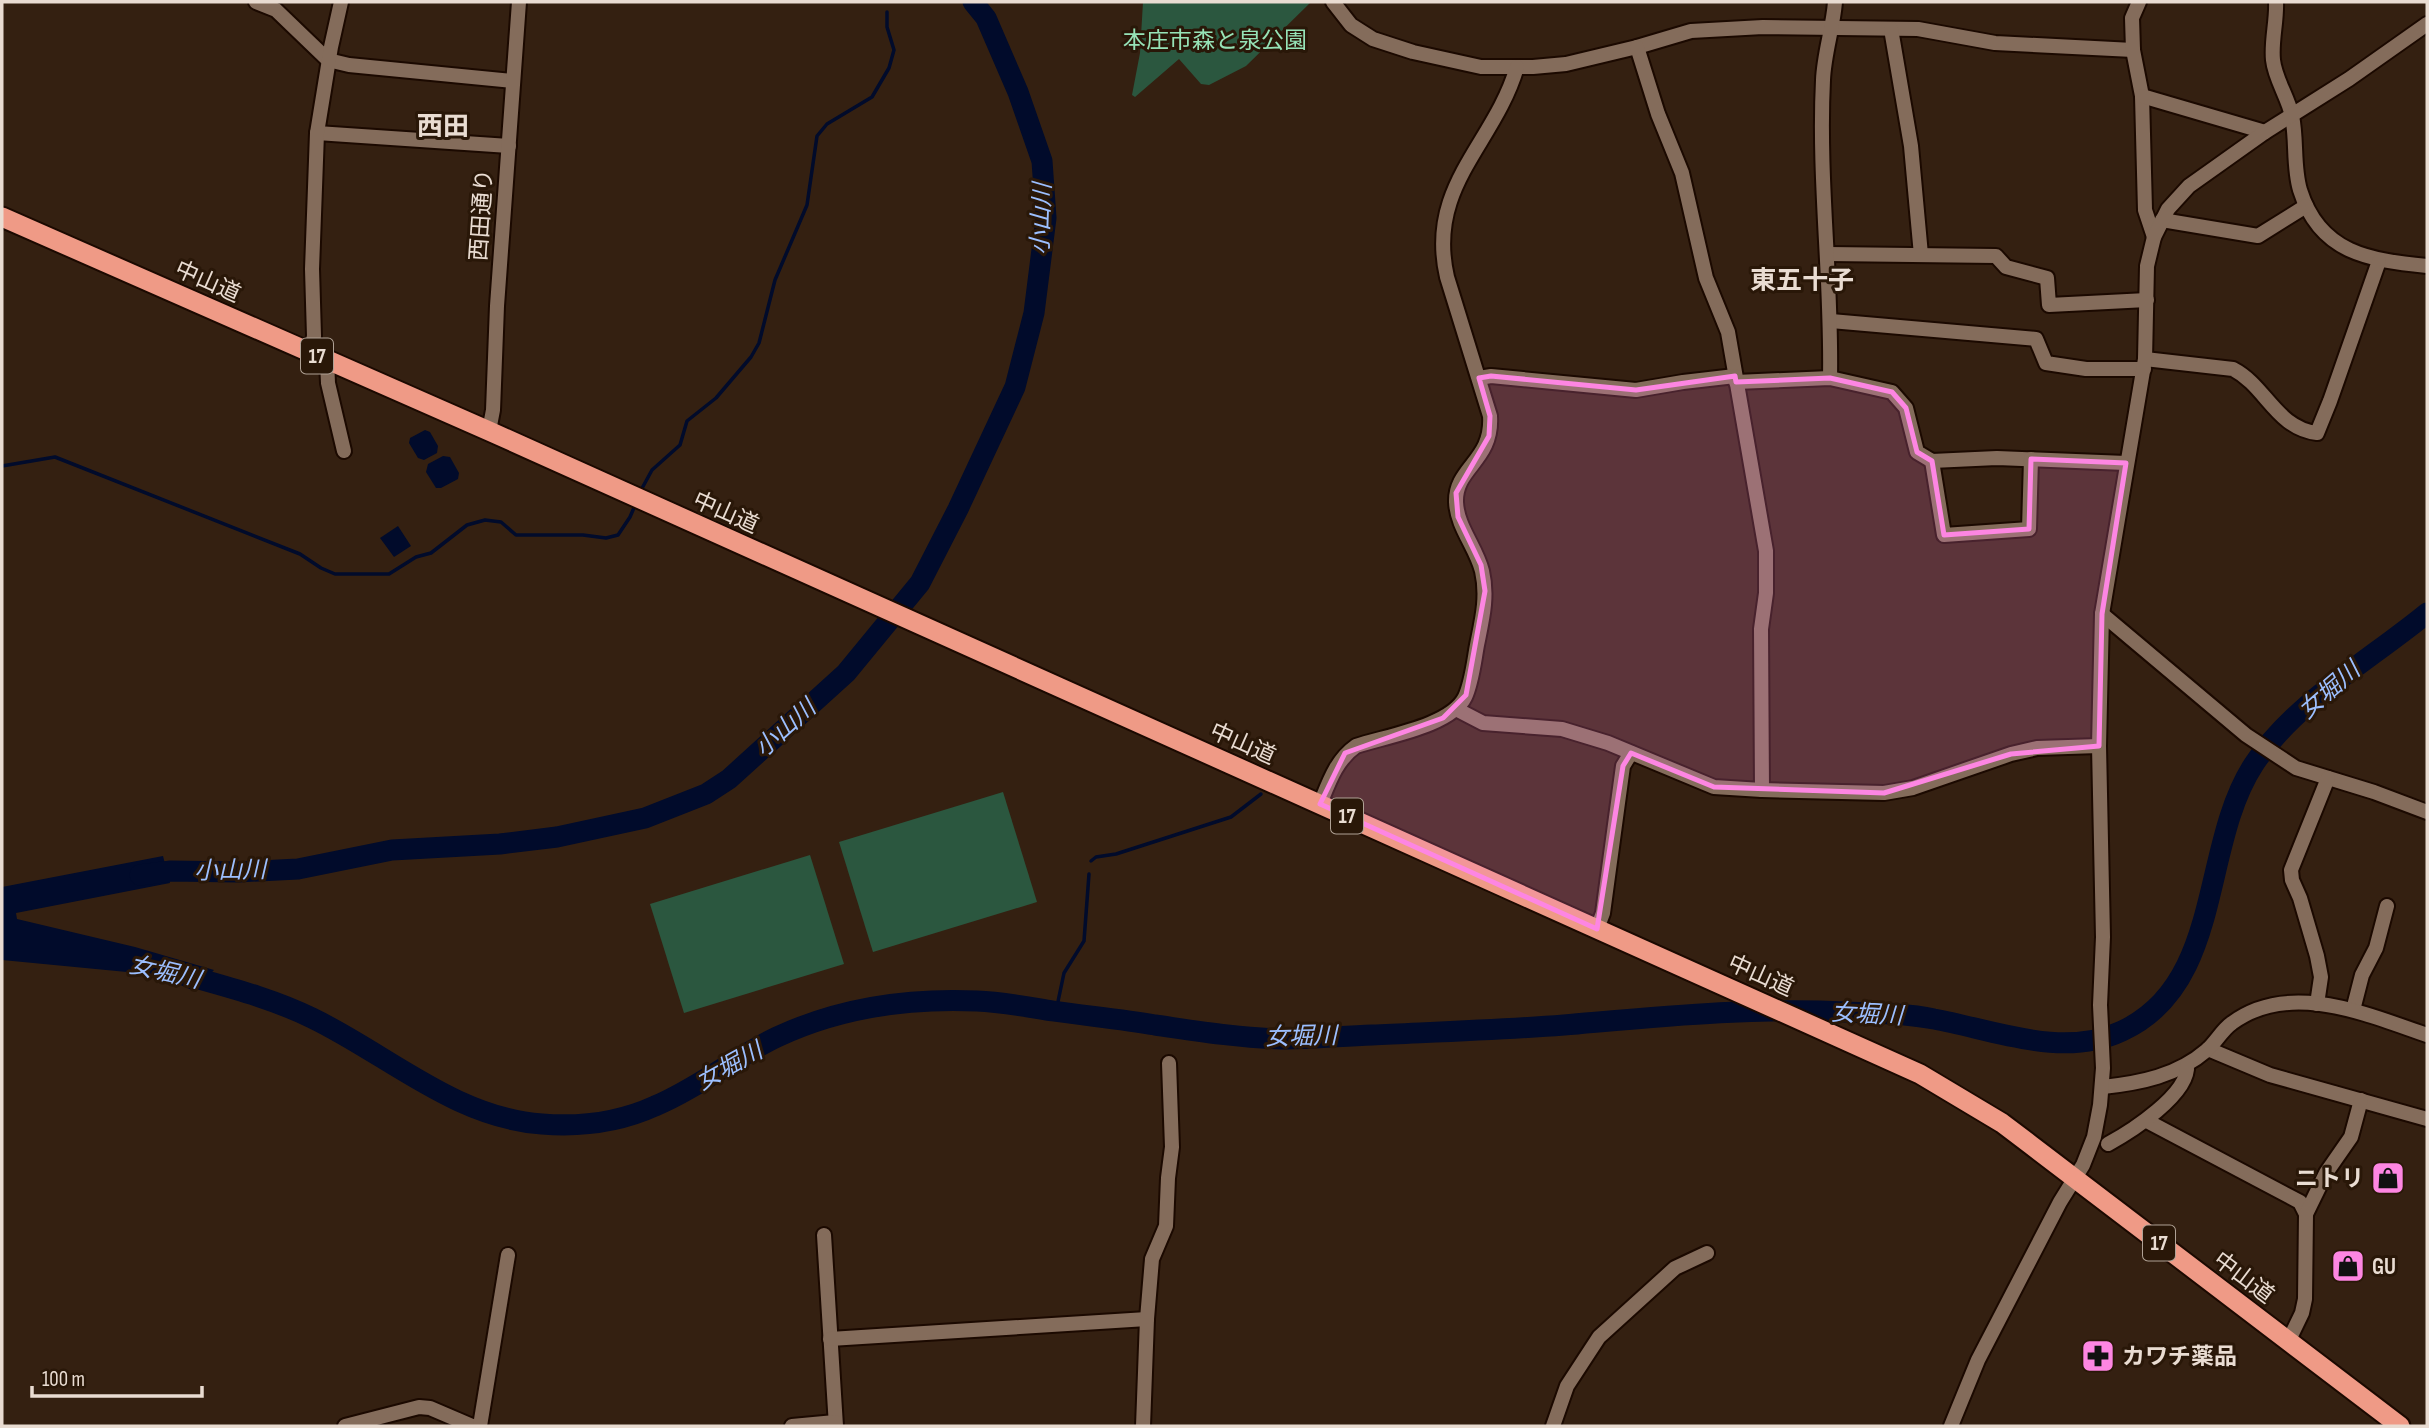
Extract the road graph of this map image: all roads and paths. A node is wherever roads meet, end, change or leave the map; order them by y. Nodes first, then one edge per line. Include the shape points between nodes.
1 (256, 2) edge
2 (341, 2) edge
3 (519, 2) edge
4 (1333, 2) edge
5 (1836, 2) edge
6 (2139, 2) edge
7 (2276, 2) edge
8 (2427, 24) edge
9 (1833, 28) junction
10 (1891, 29) junction
11 (1637, 47) junction
12 (2133, 50) junction
13 (328, 60) junction
14 (1517, 67) junction
15 (513, 81) junction
16 (2143, 96) junction
17 (2292, 115) junction
18 (2265, 132) junction
19 (317, 133) junction
20 (509, 146) junction
21 (2306, 206) junction
22 (2, 217) edge
23 (2162, 220) junction
24 (2154, 237) junction
25 (1828, 254) junction
26 (1921, 255) junction
27 (2379, 261) junction
28 (2427, 266) edge
29 (2147, 300) junction
30 (1831, 321) junction
31 (319, 357) junction
32 (2144, 364) junction
33 (1479, 378) junction
34 (1830, 378) junction
35 (1735, 379) junction
36 (489, 431) junction
37 (344, 451) dead end
38 (2031, 459) junction
39 (1933, 461) junction
40 (2126, 463) junction
41 (2102, 614) junction
42 (1456, 709) junction
43 (2099, 746) junction
44 (1631, 753) junction
45 (2328, 778) junction
46 (1762, 790) junction
47 (1320, 804) junction
48 (2427, 812) edge
49 (2387, 906) dead end
50 (1597, 929) junction
51 (2317, 1004) junction
52 (2353, 1010) junction
53 (2427, 1035) edge
54 (2208, 1049) junction
55 (1169, 1063) dead end
56 (2187, 1065) junction
57 (2102, 1087) junction
58 (2361, 1100) junction
59 (2427, 1119) edge
60 (2147, 1121) junction
61 (2108, 1144) dead end
62 (2074, 1178) junction
63 (2306, 1214) junction
64 (824, 1235) dead end
65 (1707, 1253) dead end
66 (508, 1255) dead end
67 (1147, 1319) junction
68 (830, 1339) junction
69 (2288, 1342) junction
70 (835, 1424) edge
71 (345, 1426) edge
72 (472, 1426) edge
73 (480, 1426) edge
74 (792, 1426) edge
75 (1143, 1426) edge
76 (1553, 1426) edge
77 (1951, 1426) edge
78 (2400, 1426) edge

1 - 13 street via 276,10
2 - 13 street
3 - 15 street, 西田通り
4 - 14 street via 1351,25 1388,44 1467,65
5 - 9 street
6 - 12 street via 2132,18
7 - 17 street via 2273,61
8 - 17 street
9 - 10 street
9 - 11 street via 1691,31
9 - 25 street via 1823,77
10 - 12 street via 1995,43
10 - 26 street via 1911,146
11 - 14 street via 1566,64
11 - 35 street via 1682,173 1706,278 1728,332
12 - 16 street
13 - 15 street
13 - 19 street
14 - 33 street via 1448,202 1442,229 1442,258
15 - 20 street, 西田通り
16 - 18 street
16 - 24 street via 2145,210
17 - 18 street
17 - 21 street via 2299,189
18 - 23 street via 2189,187
19 - 20 street
19 - 31 street via 312,269
20 - 36 street, 西田通り
21 - 23 street via 2259,236
21 - 27 street via 2323,232 2345,249
22 - 31 highway, 中山道 / 17
23 - 24 street
24 - 29 street via 2147,266
25 - 26 street
25 - 30 street
26 - 29 street via 1996,256 2006,267 2048,278 2049,305
27 - 28 street
27 - 32 street via 2317,433 2301,431 2283,418 2245,375 2233,369
29 - 32 street
30 - 32 street via 2036,340 2046,363 2087,369
30 - 34 street
31 - 36 highway, 中山道 / 17
31 - 37 street
32 - 40 street
33 - 35 street via 1636,390
33 - 42 street via 1490,416 1489,436 1460,483 1456,506 1480,565 1485,602 1466,695
34 - 35 street
34 - 39 street via 1892,392 1906,408 1917,452
35 - 46 street via 1766,551 1761,629
36 - 47 highway, 中山道 / 17
38 - 39 street
38 - 39 street via 2029,529 1944,535
38 - 40 street
40 - 41 street
41 - 43 street
41 - 45 street via 2246,735 2296,768
42 - 44 street via 1483,723 1562,729
42 - 47 street via 1443,718 1345,753
43 - 46 street via 2037,748 1884,793
43 - 57 street
44 - 46 street via 1714,787
44 - 50 street via 1623,766
45 - 48 street
45 - 51 street via 2291,870 2318,956
47 - 50 highway, 中山道 / 17
49 - 52 street
50 - 62 highway, 中山道 / 17 via 1910,1069 2001,1124
51 - 52 street
51 - 54 street via 2286,1004 2248,1015 2231,1024
52 - 53 street
54 - 56 street
54 - 58 street via 2270,1075
55 - 67 street via 1172,1147 1166,1226 1152,1259
56 - 57 street via 2161,1076
56 - 60 street via 2185,1079
57 - 62 street via 2094,1137
58 - 59 street
58 - 63 street via 2351,1138 2326,1173
60 - 61 street
60 - 63 street via 2300,1202
62 - 69 highway, 中山道 / 17
62 - 77 street via 1978,1360
63 - 69 street via 2305,1299
64 - 68 street
65 - 76 street via 1675,1268 1600,1337 1567,1386
66 - 73 street
67 - 68 street
67 - 75 street
68 - 70 street
69 - 78 highway, 中山道 / 17
70 - 74 street
71 - 72 street via 419,1407

